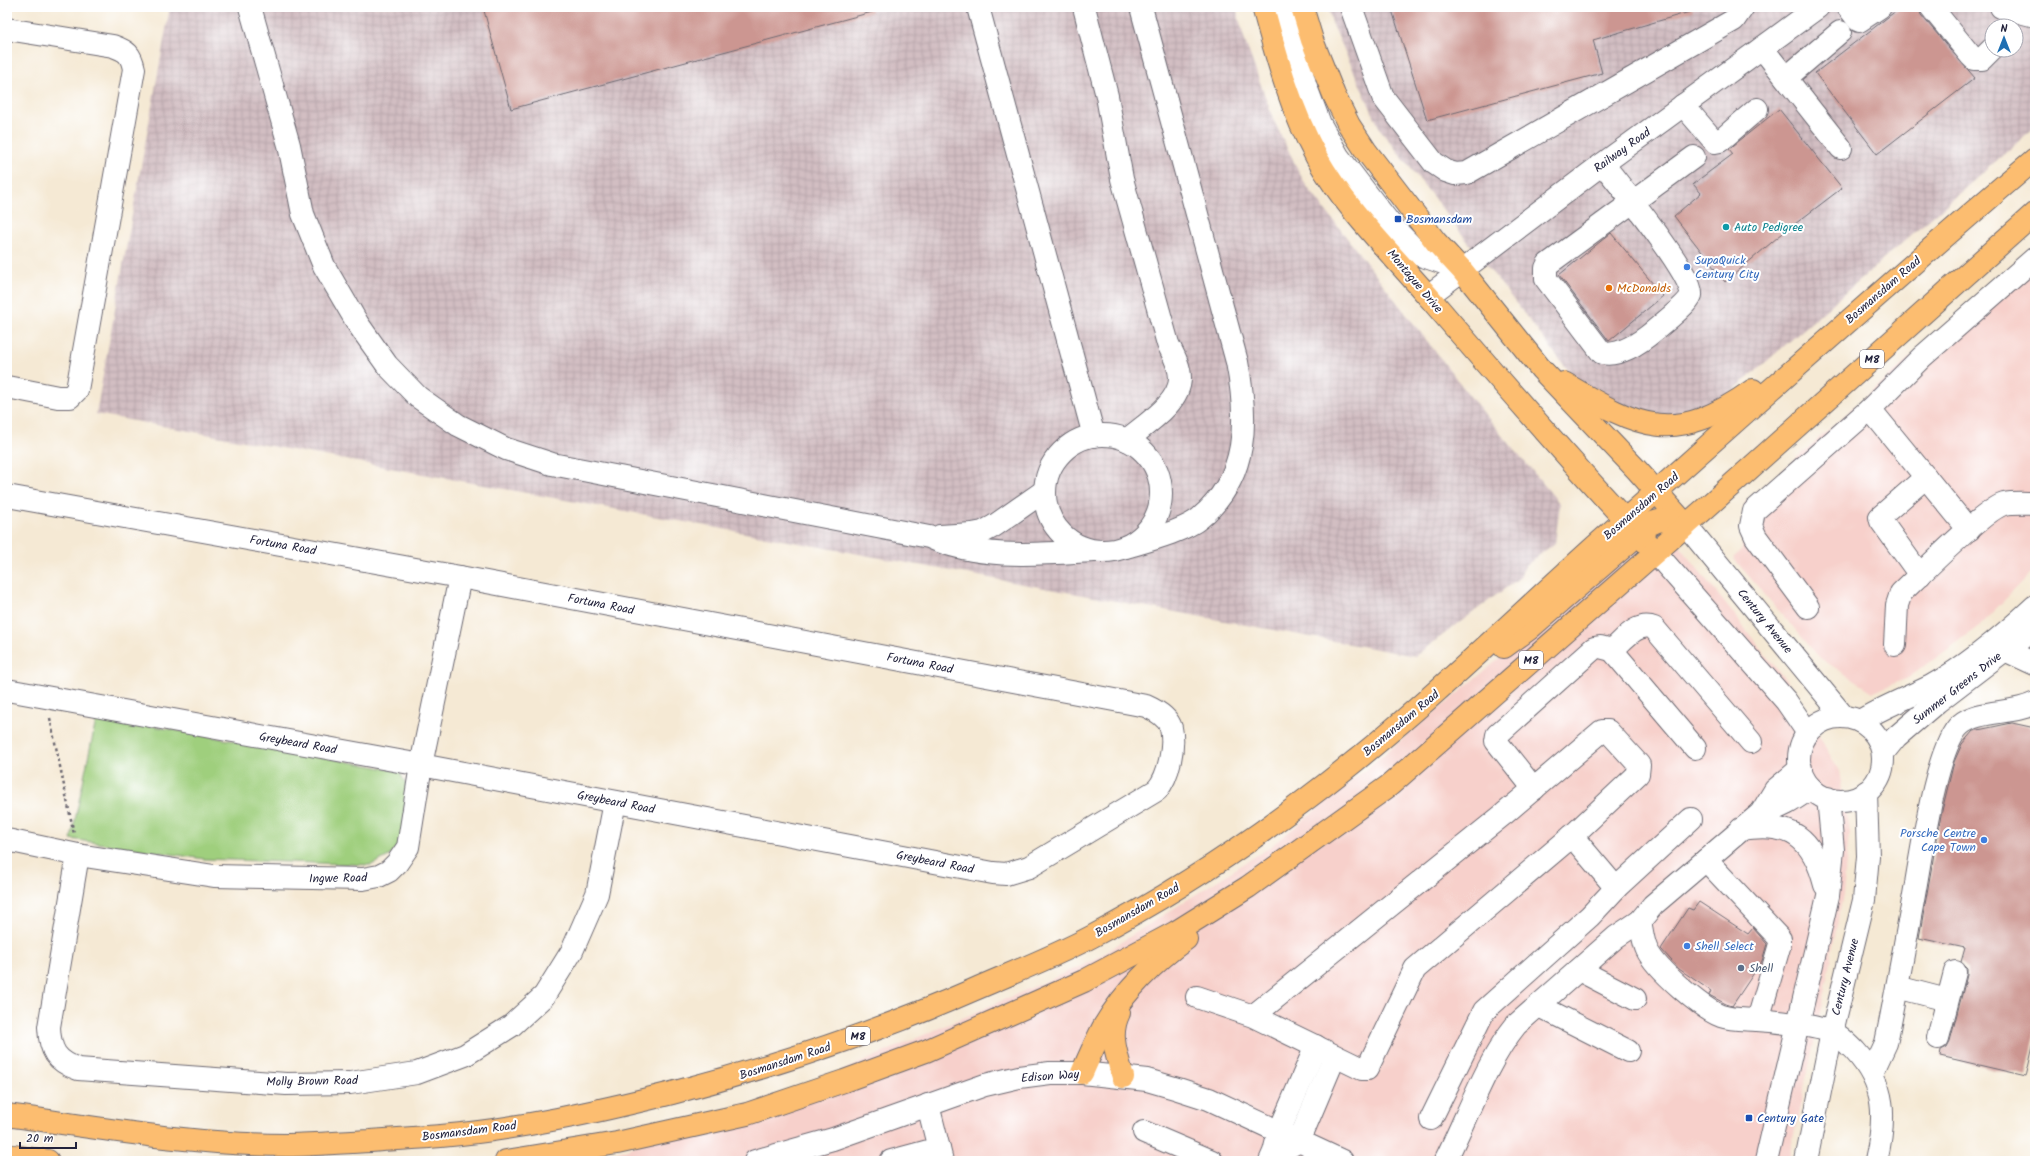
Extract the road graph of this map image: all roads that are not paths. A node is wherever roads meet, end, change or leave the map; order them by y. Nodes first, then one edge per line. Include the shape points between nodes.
1 (250, 7) edge
2 (978, 7) edge
3 (1084, 7) edge
4 (1141, 7) edge
5 (1263, 7) edge
6 (1283, 7) edge
7 (1302, 7) edge
8 (1351, 7) edge
9 (1743, 7) edge
10 (1818, 7) edge
11 (1848, 7) edge
12 (1880, 7) edge
13 (1931, 7) edge
14 (2001, 7) edge
15 (2024, 18) edge
16 (7, 29) edge
17 (1840, 32) dead end
18 (1762, 48) junction
19 (1984, 57) edge
20 (1786, 78) junction
21 (1683, 105) junction
22 (1757, 108) dead end
23 (1841, 148) dead end
24 (1694, 157) dead end
25 (2035, 159) edge
26 (1603, 164) junction
27 (1632, 202) junction
28 (2035, 213) edge
29 (2035, 258) edge
30 (1461, 269) junction
31 (1428, 296) junction
32 (1838, 329) junction
33 (1541, 369) junction
34 (7, 387) edge
35 (1870, 409) junction
36 (1094, 436) junction
37 (1127, 440) junction
38 (1926, 477) junction
39 (1044, 491) junction
40 (1656, 492) junction
41 (7, 496) edge
42 (2035, 503) edge
43 (1686, 525) junction
44 (1631, 527) junction
45 (1969, 530) junction
46 (928, 537) junction
47 (1126, 547) junction
48 (1094, 551) junction
49 (1655, 552) junction
50 (1920, 575) junction
51 (460, 577) junction
52 (2035, 606) edge
53 (1808, 607) dead end
54 (2035, 627) edge
55 (1894, 645) dead end
56 (1999, 647) junction
57 (1612, 650) junction
58 (2035, 664) edge
59 (7, 690) edge
60 (2035, 703) edge
61 (1852, 719) junction
62 (1808, 733) junction
63 (1751, 742) dead end
64 (1171, 744) joint
65 (1695, 748) dead end
66 (1883, 753) junction
67 (421, 765) junction
68 (1800, 768) junction
69 (1534, 789) junction
70 (1866, 792) junction
71 (1820, 793) junction
72 (616, 802) junction
73 (1761, 813) junction
74 (1691, 819) dead end
75 (1741, 829) junction
76 (1572, 836) junction
77 (7, 840) edge
78 (78, 854) junction
79 (1706, 860) junction
80 (1248, 887) junction
81 (1616, 888) junction
82 (1828, 896) junction
83 (1640, 921) junction
84 (1579, 970) junction
85 (1955, 972) dead end
86 (1897, 987) junction
87 (1129, 994) junction
88 (1197, 997) dead end
89 (1635, 1000) dead end
90 (1947, 1000) junction
91 (1539, 1006) junction
92 (1253, 1016) junction
93 (1758, 1020) junction
94 (1798, 1026) junction
95 (1832, 1032) junction
96 (1938, 1038) dead end
97 (1325, 1051) junction
98 (1628, 1051) dead end
99 (1082, 1073) junction
100 (1872, 1073) junction
101 (1123, 1077) junction
102 (928, 1105) junction
103 (7, 1115) edge
104 (1431, 1119) dead end
105 (1144, 1132) dead end
106 (1279, 1132) junction
107 (1299, 1141) junction
108 (940, 1154) edge
109 (7, 1155) edge
110 (1272, 1157) edge
111 (48, 1161) edge
112 (506, 1161) edge
113 (755, 1161) edge
114 (891, 1161) edge
115 (1212, 1161) edge
116 (1342, 1161) edge
117 (1445, 1161) edge
118 (1766, 1161) edge
119 (1806, 1161) edge
120 (1876, 1161) edge

1 - 46 street via 289,145 303,214 324,266 358,324 387,365 418,396 458,425 506,449 552,464
2 - 36 street
3 - 37 street via 1107,96 1122,178 1180,379 1171,403
4 - 47 street via 1237,362 1245,415 1243,442 1237,464 1215,503 1200,519
5 - 31 main road, Montague Drive via 1286,90 1318,159 1346,200
6 - 30 street via 1306,87 1320,124 1338,156 1391,225 1420,255
7 - 30 main road via 1322,67 1349,125 1436,242
8 - 9 street via 1383,97 1434,163 1455,174 1466,173 1734,20
10 - 18 street, Railway Road
11 - 12 street via 1859,21
13 - 19 street via 1974,59
14 - 15 street
16 - 34 street via 126,50 134,69 77,390 70,398 58,398
17 - 20 street
18 - 20 street
18 - 21 street, Railway Road
20 - 23 street
21 - 22 street via 1714,142 1720,141
21 - 26 street, Railway Road
24 - 27 street
25 - 32 main road, Bosmansdam Road
26 - 27 street
26 - 30 street, Railway Road
27 - 27 street via 1548,264 1545,273 1546,278 1602,352 1609,354 1621,352 1653,332 1691,295 1686,276
28 - 43 main road, M8
29 - 35 street via 1922,357
30 - 31 street, Railway Road
30 - 33 main road
31 - 44 main road, Montague Drive
32 - 33 main road via 1735,403 1705,419 1686,424 1655,424 1625,417
32 - 40 main road, Bosmansdam Road
33 - 40 main road
35 - 38 street
35 - 53 street via 1754,511 1751,518 1751,526 1756,537
36 - 37 street via 1114,436
36 - 39 street via 1082,438 1067,446 1055,459 1047,474
37 - 47 street via 1143,451 1155,466 1161,484 1161,503 1154,521 1142,536
38 - 45 street
38 - 50 street via 1880,517
39 - 46 street via 983,532
39 - 48 street via 1046,508 1052,524 1078,546
40 - 43 main road
40 - 44 main road, Bosmansdam Road
41 - 51 street, Fortuna Road
42 - 45 street via 2004,504
43 - 44 main road via 1677,521 1662,520
43 - 49 main road, M8
43 - 61 street, Century Avenue
44 - 49 main road, Montague Drive
44 - 103 main road, Bosmansdam Road / M8 via 1516,639 1441,689 1306,800 1148,906 1086,939 916,1015 829,1047 739,1076 614,1108 543,1122 443,1136 294,1145 226,1144 163,1138
45 - 50 street
46 - 48 street via 944,544 984,552 1024,554
47 - 48 street
49 - 62 street via 1786,701
49 - 80 main road, M8 via 1390,785
50 - 55 street via 1898,600
51 - 64 street, Fortuna Road via 1146,706 1163,716 1170,727
51 - 67 street, Ingwe Road
52 - 56 street, Summer Greens Drive
54 - 56 street, Summer Greens Drive
56 - 58 street
56 - 61 street, Summer Greens Drive via 1931,686
56 - 66 street, Summer Greens Drive via 1896,737
57 - 63 street via 1638,628 1654,628
57 - 65 street
57 - 69 street via 1594,648 1496,736 1496,741
59 - 67 street, Greybeard Road
60 - 86 street via 2014,710 1969,718 1954,731 1949,741 1935,783
61 - 62 street via 1830,718
61 - 66 street via 1874,732
62 - 68 street via 1800,750
64 - 72 street, Greybeard Road via 1164,782 1157,790 1029,867 1006,874
66 - 70 street via 1882,769
67 - 72 street, Greybeard Road
67 - 78 street, Ingwe Road via 408,847 389,871 379,876 363,879 214,876
68 - 71 street via 1804,779
68 - 73 street via 1776,790
69 - 76 street via 1604,730 1608,731 1639,765 1638,774
69 - 92 street
70 - 71 street via 1848,800
70 - 95 street, Century Avenue via 1867,883
71 - 73 street
71 - 82 street via 1833,850
72 - 78 street, Molly Brown Road via 597,894 572,951 544,996 511,1026 465,1055 417,1073 350,1083 286,1084 78,1068 58,1058 49,1039 49,1027
73 - 75 street
74 - 81 street
75 - 79 street
75 - 82 street via 1771,827 1804,841 1817,859
76 - 81 street
76 - 97 street via 1415,969 1368,1068 1362,1069
77 - 78 street, Ingwe Road
79 - 83 street via 1653,905
79 - 93 street via 1780,939
80 - 87 main road via 1226,908 1170,950
80 - 112 main road, M8 via 1176,932 1084,981 926,1051 747,1114 617,1144
81 - 104 street via 1590,916 1484,1011
82 - 94 street
83 - 84 street via 1616,937
83 - 93 street via 1647,950 1660,968 1696,1000 1714,1013 1731,1019
84 - 89 street
84 - 91 street
85 - 90 street
86 - 90 street
86 - 100 street via 1886,1043
87 - 99 main road via 1105,1025
87 - 101 main road via 1115,1022 1114,1034 1114,1047
88 - 92 street
90 - 96 street
91 - 98 street
91 - 117 street via 1516,1026 1504,1042
92 - 97 street
93 - 94 street
94 - 95 street
94 - 118 street
95 - 100 street via 1846,1042
95 - 119 street, Century Avenue
97 - 106 street
97 - 107 street
99 - 101 street, Edison Way
99 - 102 street, Edison Way via 1050,1073 1019,1077 985,1085
100 - 120 street via 1878,1088 1883,1124
101 - 106 street, Edison Way via 1146,1080 1208,1099
102 - 108 street
102 - 113 street, Edison Way via 833,1139
105 - 115 street
106 - 107 street, Edison Way
106 - 110 street
107 - 110 street
107 - 116 street, Edison Way
108 - 114 street
109 - 111 main road

